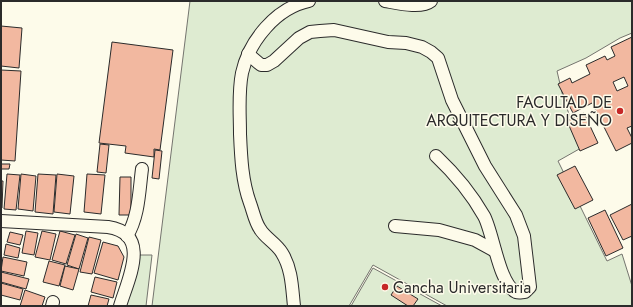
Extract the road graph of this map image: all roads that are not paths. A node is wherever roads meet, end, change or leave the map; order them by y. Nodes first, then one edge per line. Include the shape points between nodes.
1 (309, 1) edge
2 (385, 1) edge
3 (431, 1) edge
4 (248, 54) junction
5 (436, 156) dead end
6 (142, 169) dead end
7 (1, 221) edge
8 (395, 226) dead end
9 (127, 236) junction
10 (495, 252) junction
11 (120, 306) edge
12 (294, 306) edge

1 - 4 street via 278,15 266,26
2 - 3 street via 420,5
4 - 10 street via 261,65 268,65 299,38 310,32 334,30 388,42 406,43 431,52 438,58 452,100 485,166 516,215 524,236 530,288 525,292 517,292 510,287
4 - 12 street via 242,72 240,93 241,161 249,201 259,228 283,253 292,281
5 - 10 street via 455,174 485,218
6 - 9 street via 136,218
7 - 9 street via 108,227 116,228
8 - 10 street via 439,230 475,240
9 - 11 street via 132,242 135,254

